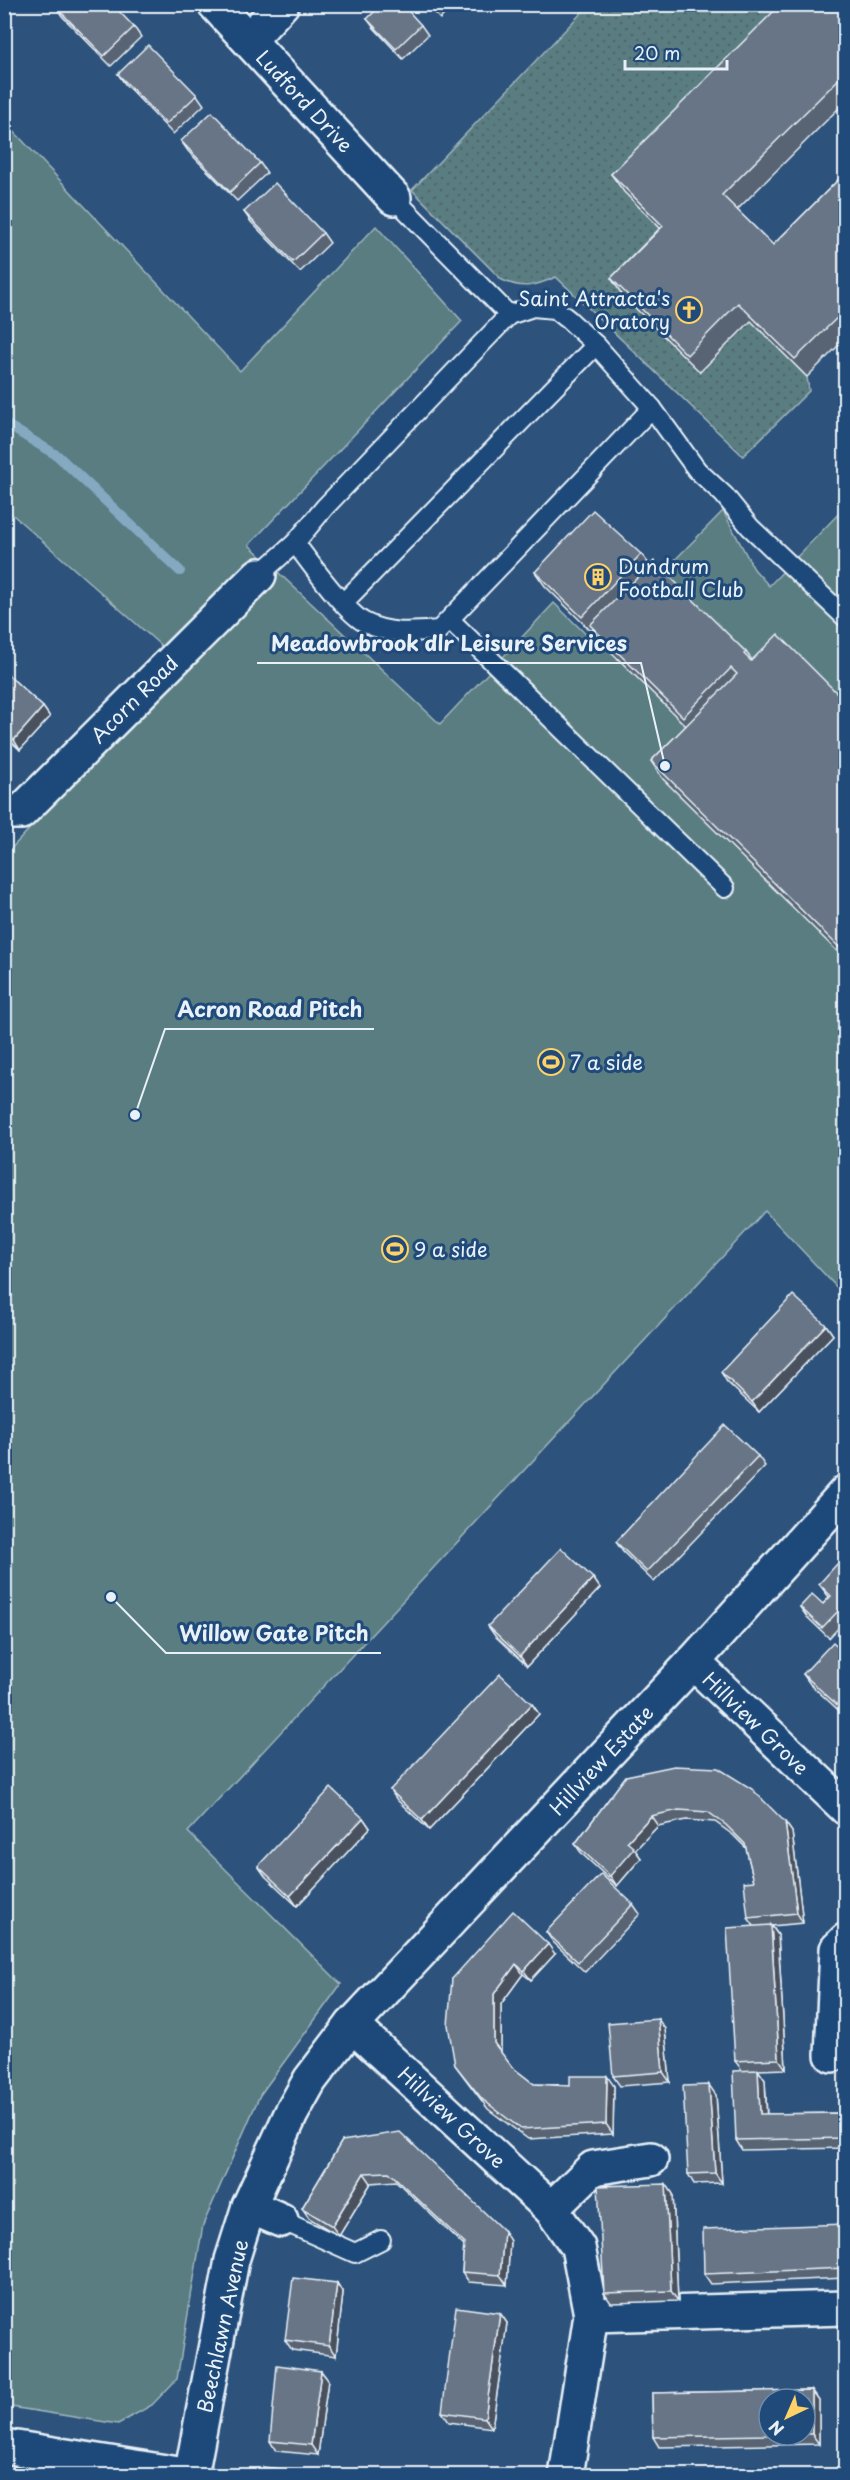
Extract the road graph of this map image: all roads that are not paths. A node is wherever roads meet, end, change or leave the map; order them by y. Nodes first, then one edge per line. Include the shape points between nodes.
1 (215, 4) edge
2 (282, 4) edge
3 (249, 40) junction
4 (394, 198) joint
5 (509, 315) junction
6 (596, 345) junction
7 (652, 408) junction
8 (295, 543) junction
9 (260, 575) joint
10 (343, 603) junction
11 (846, 618) edge
12 (450, 620) junction
13 (4, 812) edge
14 (725, 888) dead end
15 (846, 1492) edge
16 (693, 1662) junction
17 (846, 1808) edge
18 (846, 1940) edge
19 (352, 2025) junction
20 (832, 2055) dead end
21 (651, 2159) dead end
22 (249, 2206) junction
23 (552, 2209) junction
24 (281, 2220) joint
25 (381, 2240) dead end
26 (846, 2308) edge
27 (591, 2315) junction
28 (4, 2446) edge
29 (191, 2475) edge
30 (566, 2475) edge

1 - 3 street, Ludford Drive
2 - 3 street
3 - 4 street, Ludford Drive
4 - 5 lane
5 - 6 lane via 533,307 555,309
5 - 8 lane
6 - 7 lane
6 - 10 lane
7 - 11 lane via 697,470 750,527
7 - 12 lane
8 - 9 lane
8 - 10 lane
9 - 13 street, Acorn Road via 21,812
10 - 12 lane via 365,623 403,633 439,630
12 - 14 lane
15 - 16 street, Hillview Estate
16 - 17 street, Hillview Grove
16 - 19 street, Hillview Estate
18 - 20 street via 837,1949
19 - 22 street, Beechlawn Avenue via 310,2080
19 - 23 street, Hillview Grove
21 - 23 street via 593,2168
22 - 24 street
22 - 29 street, Beechlawn Avenue via 232,2260
23 - 27 street, Hillview Grove via 579,2247
24 - 25 lane via 356,2253
26 - 27 street
27 - 30 street, Hillview Grove
28 - 29 street

